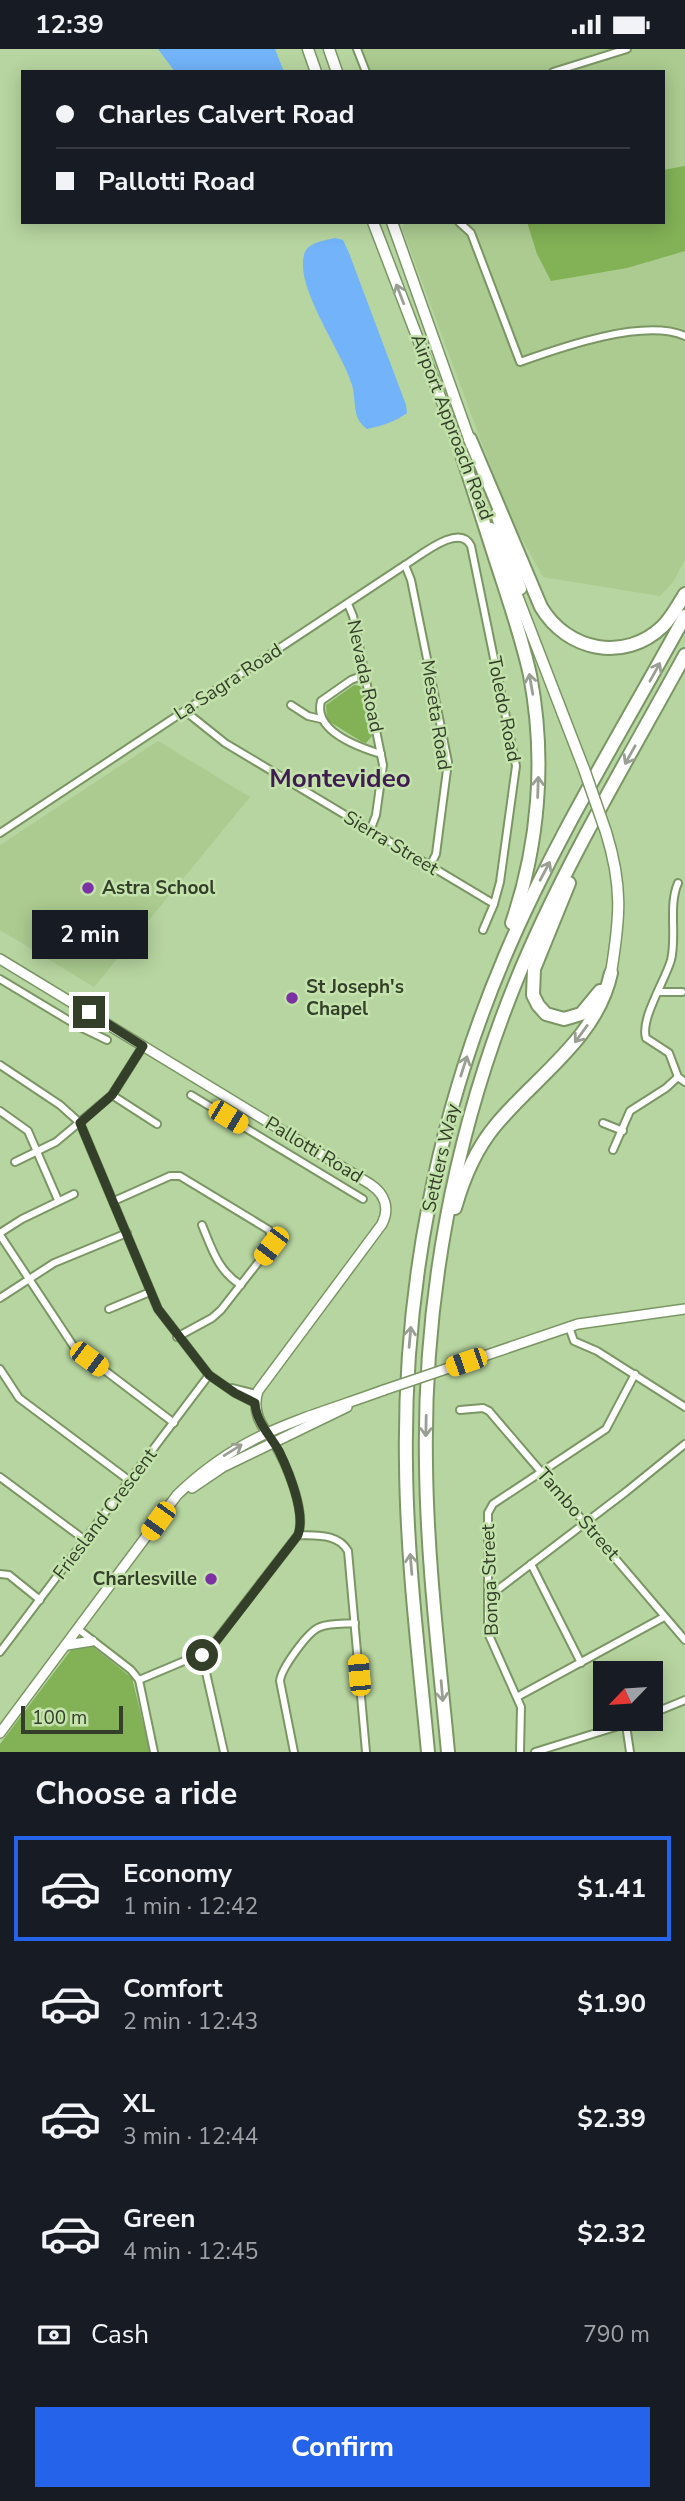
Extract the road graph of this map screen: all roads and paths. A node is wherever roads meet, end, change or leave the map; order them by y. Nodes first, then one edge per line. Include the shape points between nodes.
1 (308, 49) edge
2 (329, 49) edge
3 (357, 49) edge
4 (627, 49) edge
5 (315, 70) edge
6 (336, 70) edge
7 (365, 70) edge
8 (559, 70) edge
9 (374, 224) edge
10 (393, 224) edge
11 (461, 224) edge
12 (685, 336) edge
13 (470, 439) junction
14 (462, 455) junction
15 (458, 537) joint
16 (405, 565) junction
17 (685, 594) edge
18 (348, 604) junction
19 (685, 616) edge
20 (532, 630) junction
21 (685, 655) edge
22 (364, 675) junction
23 (291, 705) dead end
24 (185, 711) junction
25 (321, 719) junction
26 (381, 754) junction
27 (592, 826) junction
28 (370, 831) junction
29 (0, 833) edge
30 (430, 866) junction
31 (678, 883) dead end
32 (494, 904) junction
33 (483, 930) dead end
34 (0, 959) edge
35 (611, 973) junction
36 (0, 978) edge
37 (659, 992) junction
38 (682, 992) dead end
39 (487, 1000) junction
40 (74, 1003) junction
41 (65, 1018) junction
42 (107, 1040) dead end
43 (143, 1046) junction
44 (0, 1065) edge
45 (678, 1077) junction
46 (685, 1082) edge
47 (112, 1095) junction
48 (191, 1095) dead end
49 (231, 1099) junction
50 (0, 1111) edge
51 (223, 1114) junction
52 (603, 1122) dead end
53 (80, 1123) junction
54 (157, 1124) dead end
55 (623, 1131) junction
56 (612, 1150) dead end
57 (37, 1151) junction
58 (332, 1161) junction
59 (15, 1162) dead end
60 (323, 1175) junction
61 (74, 1194) dead end
62 (363, 1199) dead end
63 (58, 1200) junction
64 (114, 1201) junction
65 (202, 1225) dead end
66 (127, 1233) junction
67 (0, 1234) edge
68 (29, 1279) junction
69 (241, 1285) junction
70 (150, 1291) junction
71 (0, 1298) edge
72 (109, 1309) dead end
73 (685, 1309) edge
74 (569, 1327) junction
75 (177, 1336) junction
76 (429, 1358) junction
77 (0, 1369) edge
78 (635, 1374) junction
79 (209, 1375) junction
80 (370, 1395) junction
81 (256, 1399) junction
82 (685, 1407) edge
83 (460, 1410) dead end
84 (174, 1423) junction
85 (266, 1432) junction
86 (273, 1442) junction
87 (685, 1444) edge
88 (541, 1472) junction
89 (0, 1477) edge
90 (130, 1481) junction
91 (170, 1507) junction
92 (586, 1522) junction
93 (298, 1535) junction
94 (85, 1540) junction
95 (531, 1564) junction
96 (0, 1574) edge
97 (488, 1597) junction
98 (40, 1600) junction
99 (664, 1616) junction
100 (355, 1623) junction
101 (78, 1629) junction
102 (685, 1640) edge
103 (92, 1641) junction
104 (65, 1646) junction
105 (0, 1652) edge
106 (202, 1655) junction
107 (581, 1663) junction
108 (139, 1680) junction
109 (517, 1697) junction
110 (685, 1700) edge
111 (663, 1709) edge
112 (610, 1731) edge
113 (627, 1731) edge
114 (0, 1733) edge
115 (565, 1748) edge
116 (154, 1752) edge
117 (223, 1752) edge
118 (294, 1752) edge
119 (366, 1752) edge
120 (428, 1752) edge
121 (448, 1752) edge
122 (520, 1752) edge
123 (535, 1752) edge
124 (630, 1752) edge

1 - 5 main road
2 - 6 main road
3 - 7 street
4 - 8 street
14 -> 9 main road, Airport Approach Road
10 - 13 main road, Airport Approach Road
11 - 12 street via 471,233 520,362 642,329
13 - 17 highway via 541,607 570,637 601,649 634,644 663,627
13 - 20 main road, Airport Approach Road
14 - 20 main road, Airport Approach Road
39 -> 14 highway via 527,869 536,811 538,752 523,646
15 - 16 street, La Sagra Road
15 - 32 street, Toledo Road via 471,546 516,764
16 - 18 street, La Sagra Road
16 - 30 street, Meseta Road via 448,762 436,854
18 - 22 street, Nevada Road
18 - 24 street, La Sagra Road
39 -> 19 highway, Settlers Way via 542,878
20 - 35 main road, Airport Approach Road, bridge via 606,831 618,878 619,925
21 -> 27 highway, Settlers Way
22 - 25 street via 321,701
22 - 26 street, Nevada Road
23 - 25 street
24 - 28 street, Sierra Street via 225,743
24 - 29 street, La Sagra Road
25 - 26 street via 359,746
26 - 28 street, Nevada Road via 383,772
27 - 35 highway via 536,963 533,995 549,1016 571,1018 589,1006
27 - 76 highway, Settlers Way via 525,960 480,1084 443,1236
28 - 30 street, Sierra Street
30 - 32 street, Sierra Street
31 - 37 street via 672,954
32 - 33 street, Toledo Road
34 - 40 main road, Pallotti Road
35 -> 76 highway via 587,1026 493,1128 470,1169 453,1214
36 - 41 street
37 - 38 street
37 - 45 street via 645,1036 669,1053
120 -> 39 highway, Settlers Way via 407,1504 410,1345 419,1260 438,1164
40 - 41 street
40 - 43 main road, Pallotti Road
41 - 42 street
43 - 47 street
43 - 49 main road, Pallotti Road
44 - 53 street
45 - 46 street
45 - 55 street via 631,1111
47 - 53 street
47 - 54 street
48 - 51 street, Pallotti Road
49 - 51 street
49 - 58 main road, Pallotti Road
50 - 57 street via 28,1131
51 - 60 street, Pallotti Road
52 - 55 street
53 - 57 street
53 - 64 street
55 - 56 street
57 - 59 street
57 - 63 street
58 - 60 street
58 - 81 main road, Pallotti Road via 381,1193 385,1219
60 - 62 street, Pallotti Road
61 - 63 street
63 - 67 street
64 - 66 street
64 - 69 street via 170,1176 180,1176 265,1226 271,1246
65 - 69 street via 218,1264
66 - 68 street via 54,1263
66 - 70 street
67 - 68 street
68 - 71 street
68 - 84 street via 77,1350
69 - 75 street via 216,1316
70 - 72 street
70 - 75 street
73 - 74 main road
74 - 78 street via 574,1341
74 - 80 main road, bridge
75 - 79 street
76 -> 121 highway, Settlers Way via 427,1500
77 - 90 street via 19,1398
78 - 82 street
78 - 88 street via 609,1426
79 - 81 street
79 - 84 street, Friesland Crescent
80 - 85 main road
80 - 86 main road
81 - 85 main road
83 - 88 street, Tambo Street via 486,1408
84 - 90 street, Friesland Crescent
85 - 86 main road
91 -> 85 main road via 207,1468
86 - 91 main road via 209,1475
86 - 93 street via 300,1513
87 - 92 street
88 - 92 street, Tambo Street
88 - 97 street, Bonga Street via 489,1508
89 - 94 street
90 - 94 street, Friesland Crescent
91 - 101 main road
92 - 95 street
92 - 99 street, Tambo Street
93 - 100 street via 335,1538 346,1548
93 - 106 street
94 - 98 street, Friesland Crescent
95 - 97 street
95 - 107 street
96 - 98 street via 9,1575
97 - 109 street, Bonga Street via 489,1638
98 - 105 street, Friesland Crescent
99 - 102 street, Tambo Street
99 - 107 street
100 - 118 street via 317,1628 281,1672
100 - 119 street
101 - 103 street
101 - 104 main road
103 - 104 main road
103 - 108 street
104 - 114 main road
106 - 108 street
106 - 117 street
107 - 109 street
108 - 116 street
109 - 122 street, Bonga Street via 522,1715
110 - 111 street
112 - 115 street
113 - 124 street
115 - 123 street

